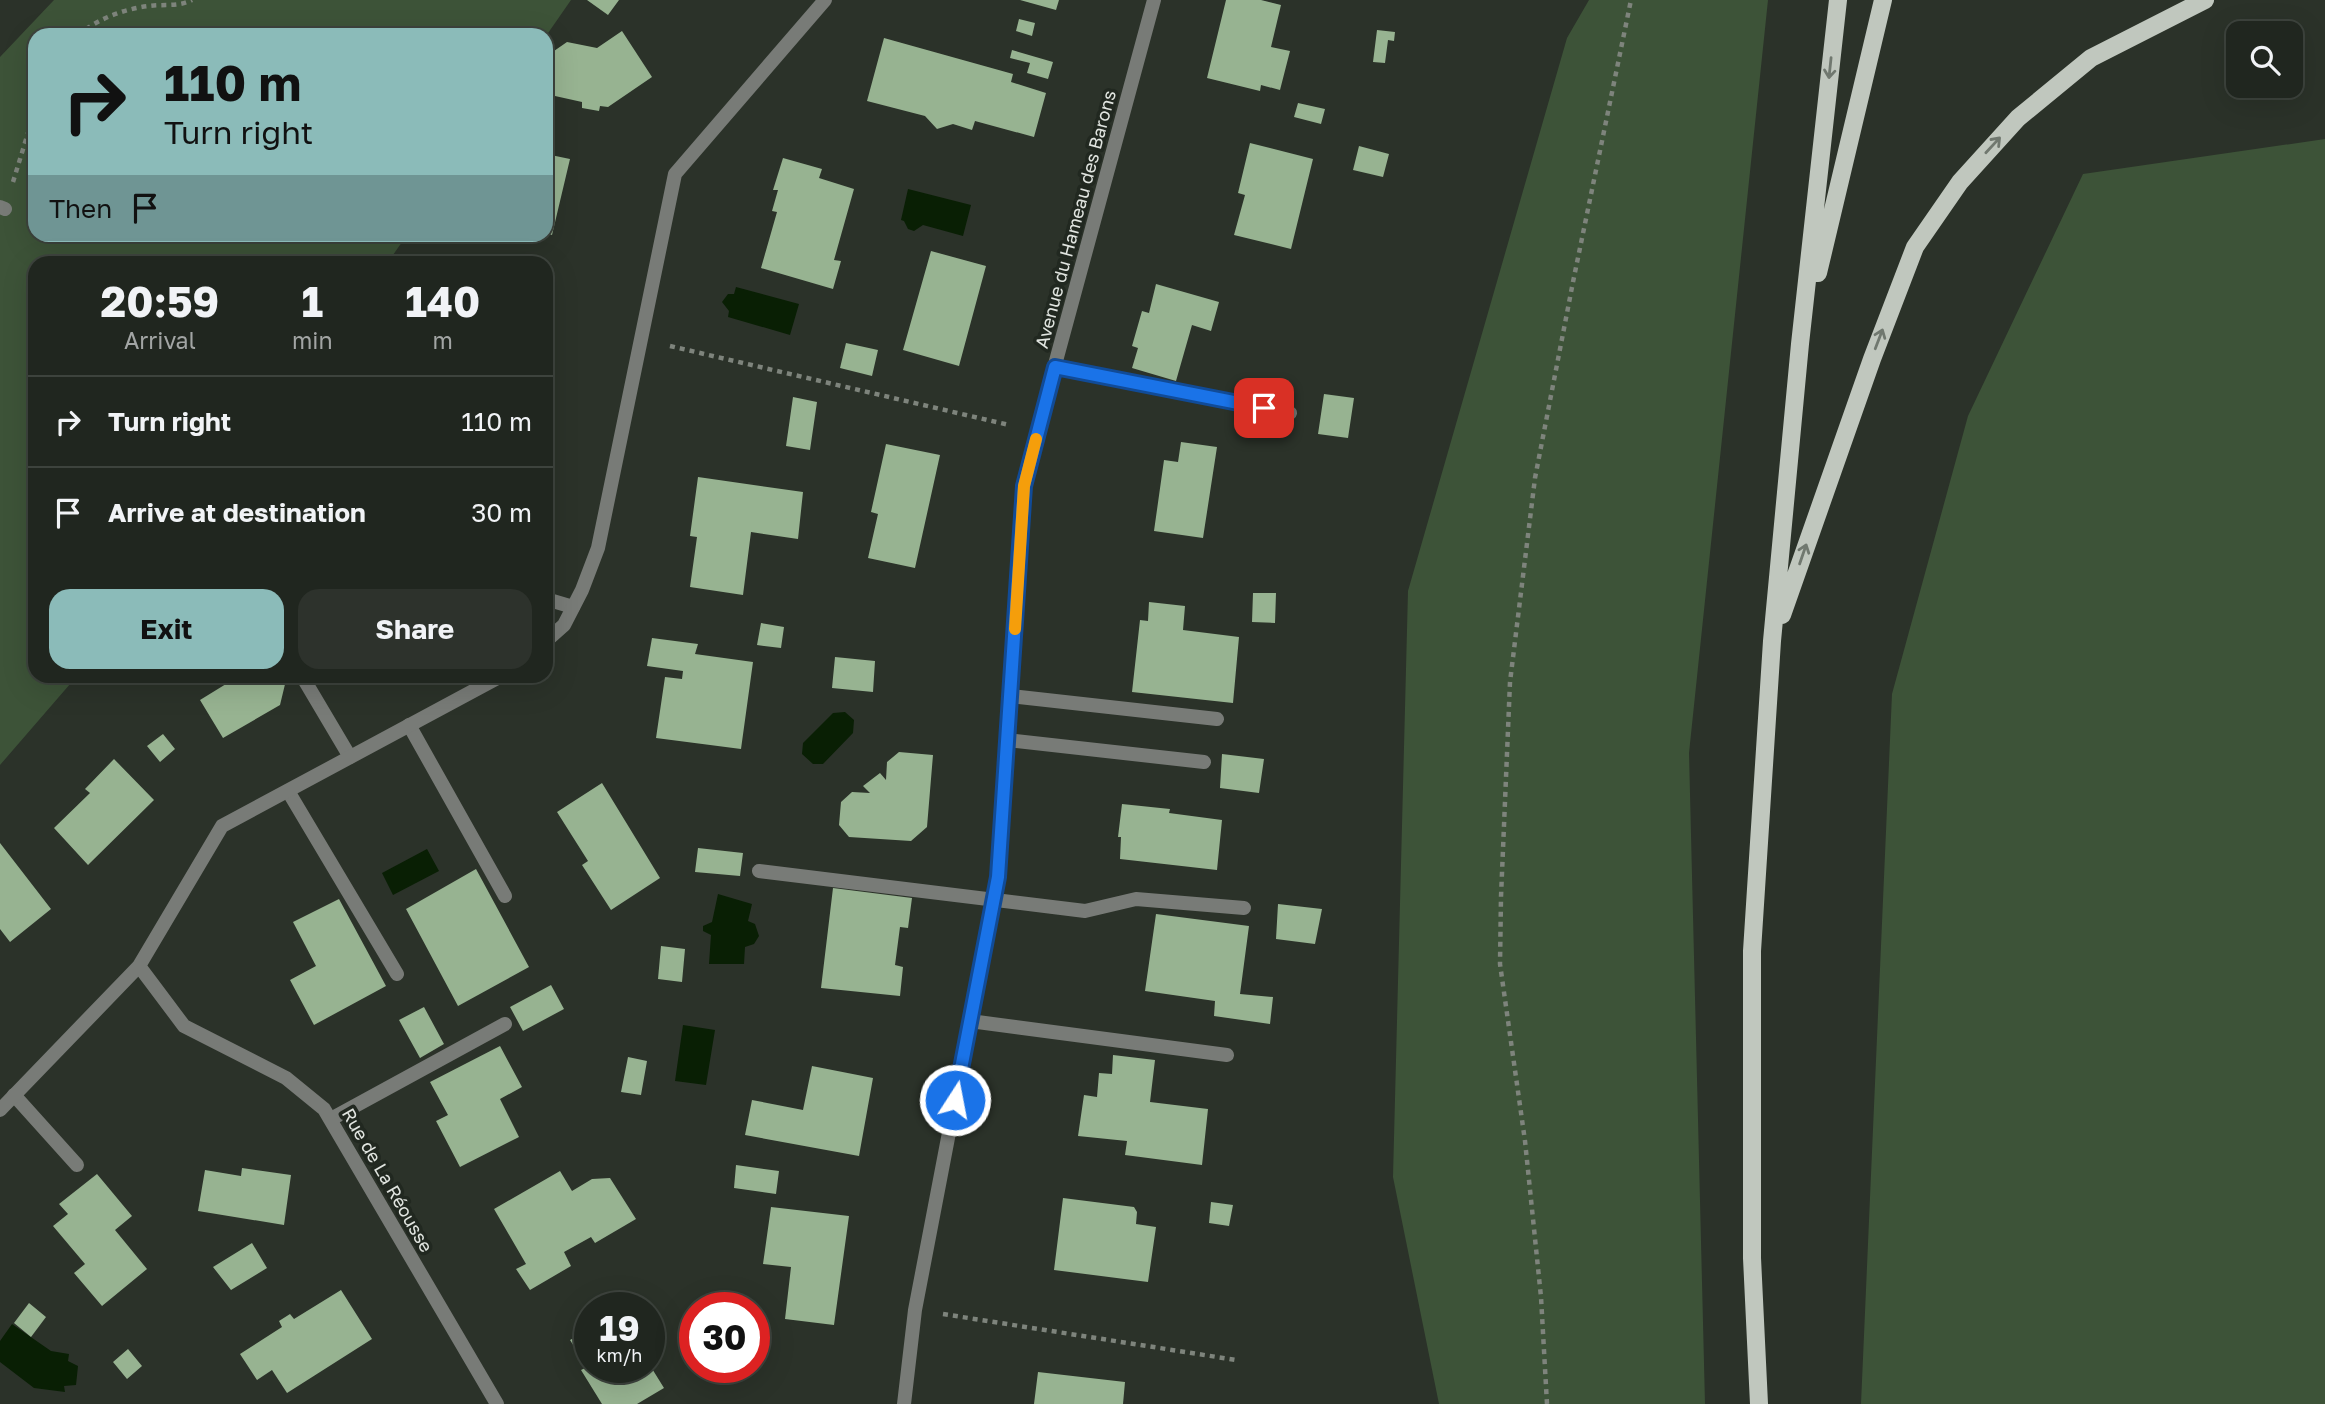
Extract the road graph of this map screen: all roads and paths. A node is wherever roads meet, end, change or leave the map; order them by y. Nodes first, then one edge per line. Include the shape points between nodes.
1 (192, 0) edge
2 (825, 0) edge
3 (1154, 0) edge
4 (1631, 0) edge
5 (1838, 0) edge
6 (1883, 0) edge
7 (2205, 0) edge
8 (87, 28) edge
9 (28, 131) edge
10 (3, 208) edge
11 (642, 339) junction
12 (1800, 344) junction
13 (1055, 367) junction
14 (1290, 414) dead end
15 (1038, 431) junction
16 (553, 601) edge
17 (573, 607) junction
18 (553, 635) edge
19 (1772, 641) junction
20 (306, 683) edge
21 (484, 683) edge
22 (1010, 696) junction
23 (1217, 719) dead end
24 (409, 725) junction
25 (1007, 740) junction
26 (350, 757) junction
27 (1204, 761) dead end
28 (288, 791) junction
29 (759, 871) dead end
30 (505, 896) dead end
31 (993, 900) junction
32 (1244, 908) dead end
33 (139, 966) junction
34 (397, 974) dead end
35 (970, 1021) junction
36 (505, 1024) dead end
37 (1227, 1055) dead end
38 (14, 1095) junction
39 (0, 1110) edge
40 (331, 1119) junction
41 (77, 1165) dead end
42 (915, 1310) junction
43 (1236, 1360) dead end
44 (497, 1404) edge
45 (904, 1404) edge
46 (1547, 1404) edge
47 (1759, 1404) edge

1 - 8 path via 116,13
2 - 11 street via 676,174
3 - 13 street, Avenue du Hameau des Barons
4 - 46 path via 1535,478 1510,682 1500,964 1525,1141
5 -> 12 main road
6 - 12 main road
19 -> 7 main road via 1916,247 1960,182 2018,118 2091,58
9 - 10 path
11 - 15 path
11 - 17 street via 598,548
12 - 19 main road
13 - 14 street
13 - 15 street, Avenue du Hameau des Barons
15 - 22 street, Avenue du Hameau des Barons via 1024,486
16 - 17 street
17 - 18 street
19 - 47 main road via 1752,951 1752,1258
20 - 26 street
21 - 24 street
22 - 23 street
22 - 25 street, Avenue du Hameau des Barons
24 - 26 street
24 - 30 street
25 - 27 street
25 - 31 street, Avenue du Hameau des Barons
26 - 28 street
28 - 33 street via 222,826
28 - 34 street
29 - 31 street
31 - 32 street via 1085,911 1136,899
31 - 35 street, Avenue du Hameau des Barons
33 - 38 street
33 - 40 street, Rue de La Réousse via 184,1026 286,1079 324,1108
35 - 37 street
35 - 42 street, Avenue du Hameau des Barons
36 - 40 street
38 - 39 street
38 - 41 street
40 - 44 street, Rue de La Réousse
42 - 43 path
42 - 45 street, Avenue du Hameau des Barons

